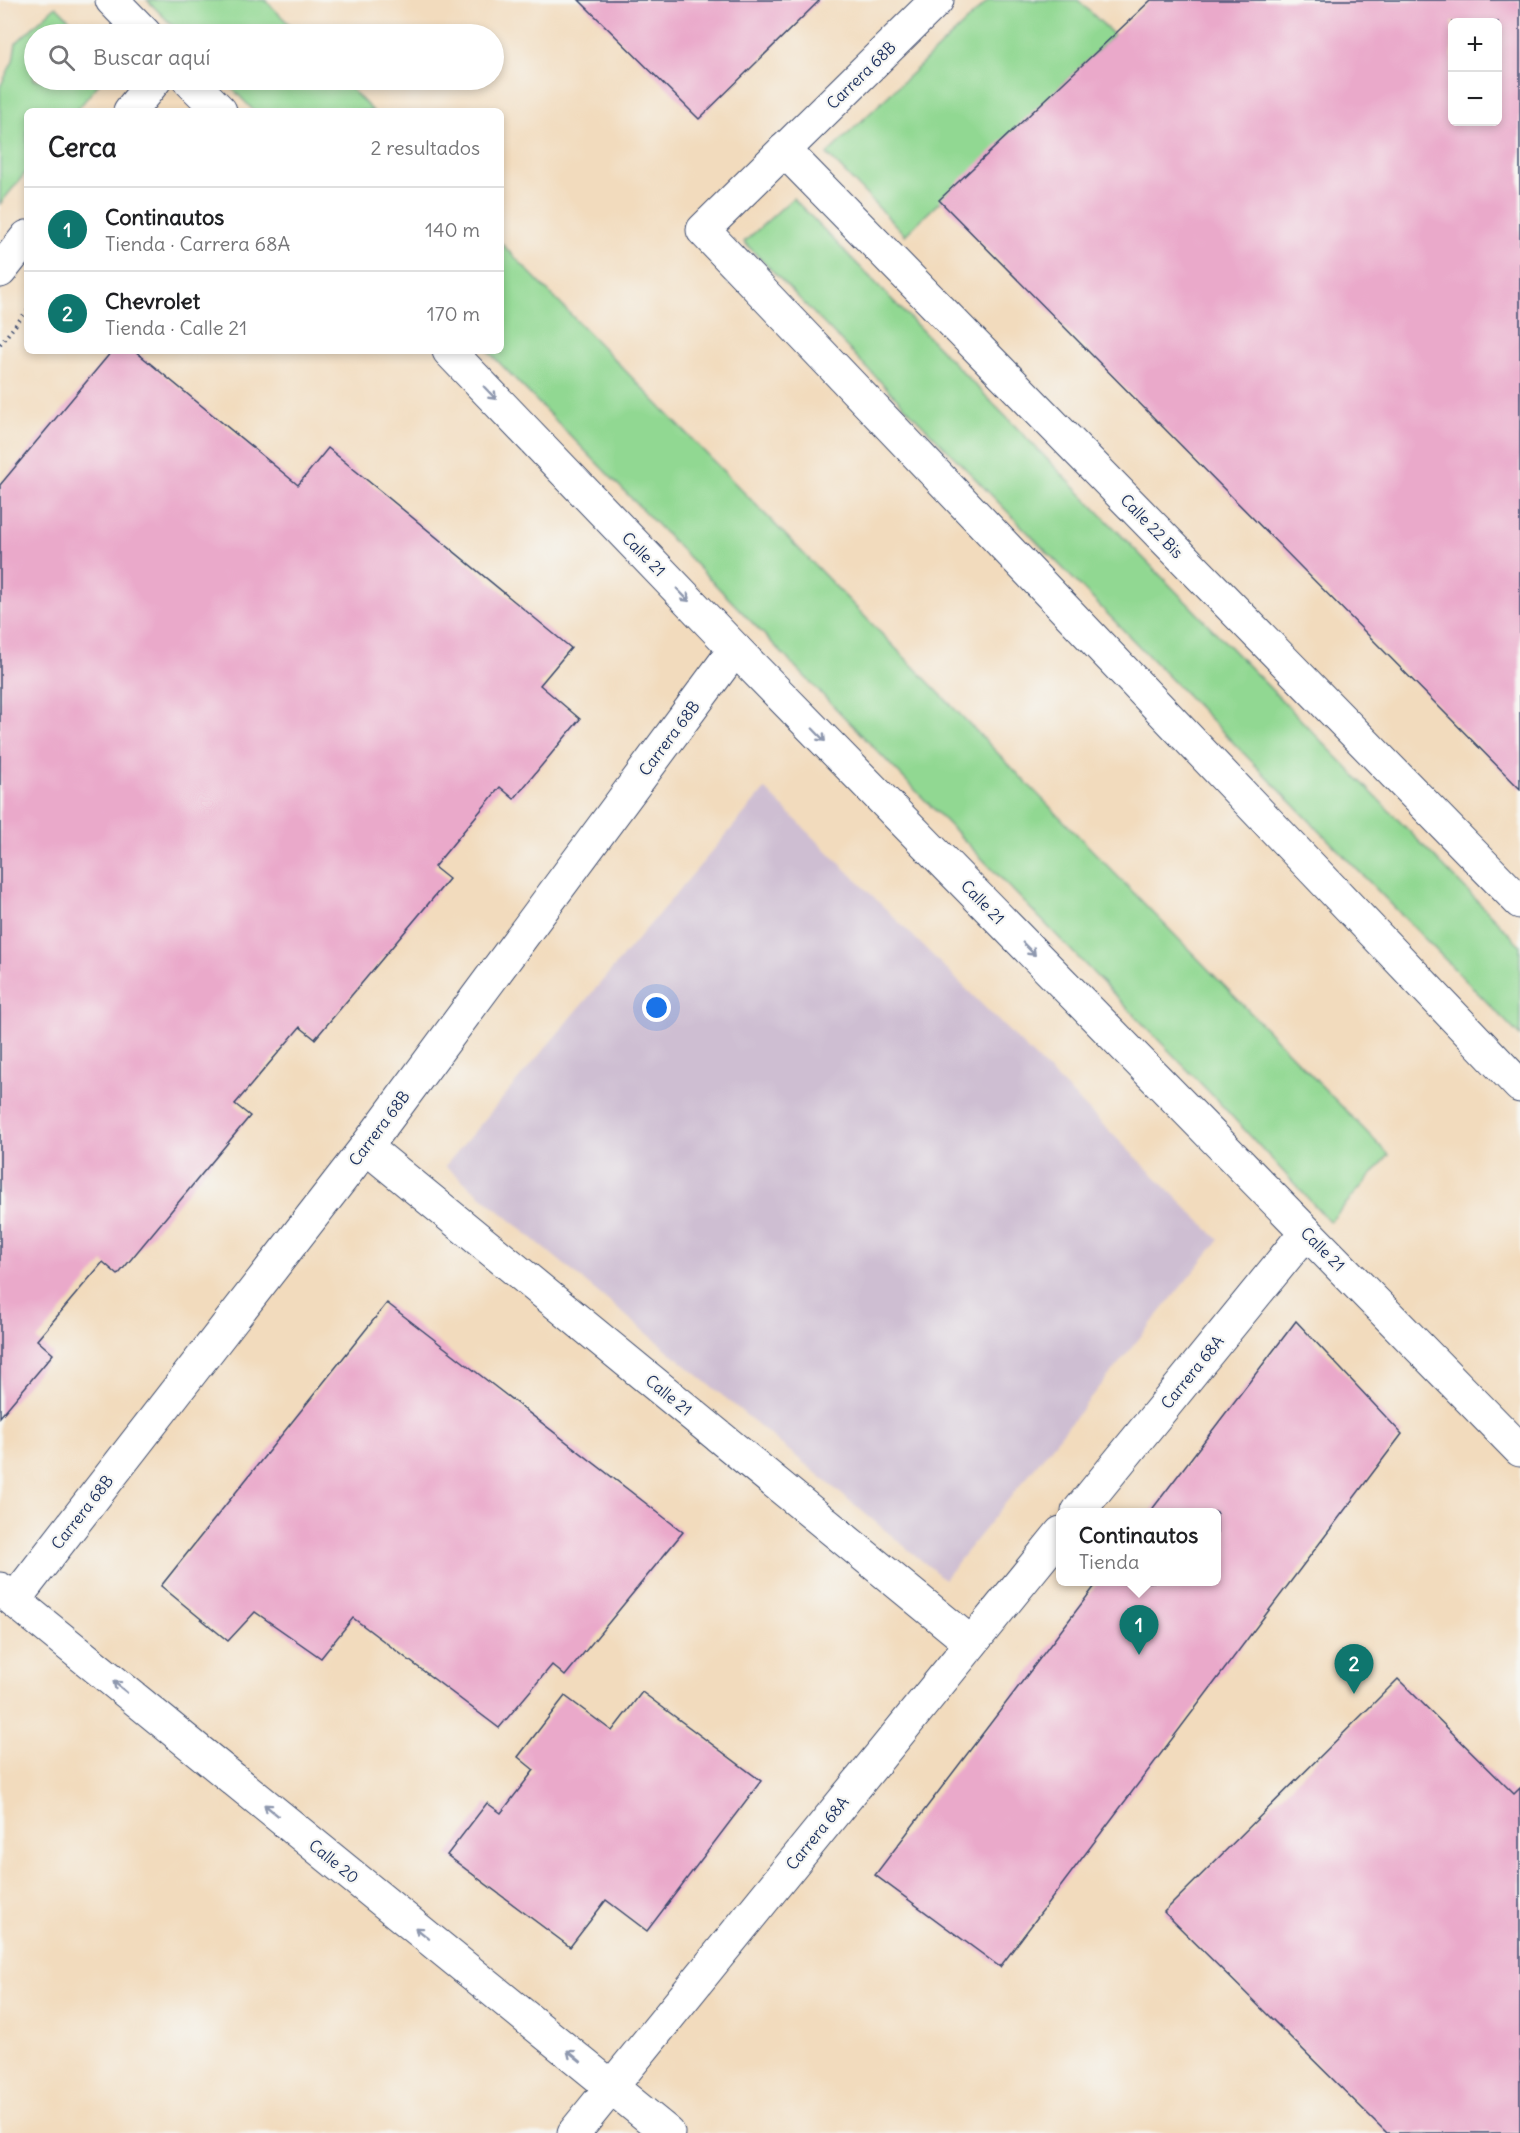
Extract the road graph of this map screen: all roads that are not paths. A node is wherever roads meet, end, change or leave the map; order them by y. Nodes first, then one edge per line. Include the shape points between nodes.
1 (112, 0) edge
2 (937, 0) edge
3 (135, 24) edge
4 (148, 90) edge
5 (199, 90) edge
6 (133, 108) edge
7 (217, 108) edge
8 (784, 150) junction
9 (24, 241) edge
10 (0, 271) edge
11 (452, 354) edge
12 (735, 649) junction
13 (1520, 902) edge
14 (1520, 1086) edge
15 (366, 1147) junction
16 (1306, 1232) junction
17 (1520, 1450) edge
18 (1081, 1508) edge
19 (1056, 1539) edge
20 (7, 1594) edge
21 (971, 1643) junction
22 (611, 2087) junction
23 (574, 2133) edge
24 (668, 2133) edge

1 - 3 street
2 - 8 street, Carrera 68B
4 - 6 street
5 - 7 street
8 - 13 street, Calle 22 Bis
8 - 14 street, Carrera 68B via 703,230
9 - 10 street
11 -> 12 street, Calle 21
12 - 15 street, Carrera 68B
12 -> 16 street, Calle 21
15 - 20 street, Carrera 68B
15 - 21 street, Calle 21
16 - 17 street, Calle 21
16 - 18 street, Carrera 68A
19 - 21 street, Carrera 68A
22 -> 20 street, Calle 20
21 - 22 street, Carrera 68A
22 - 23 street, Carrera 68A
22 - 24 street, Calle 20

